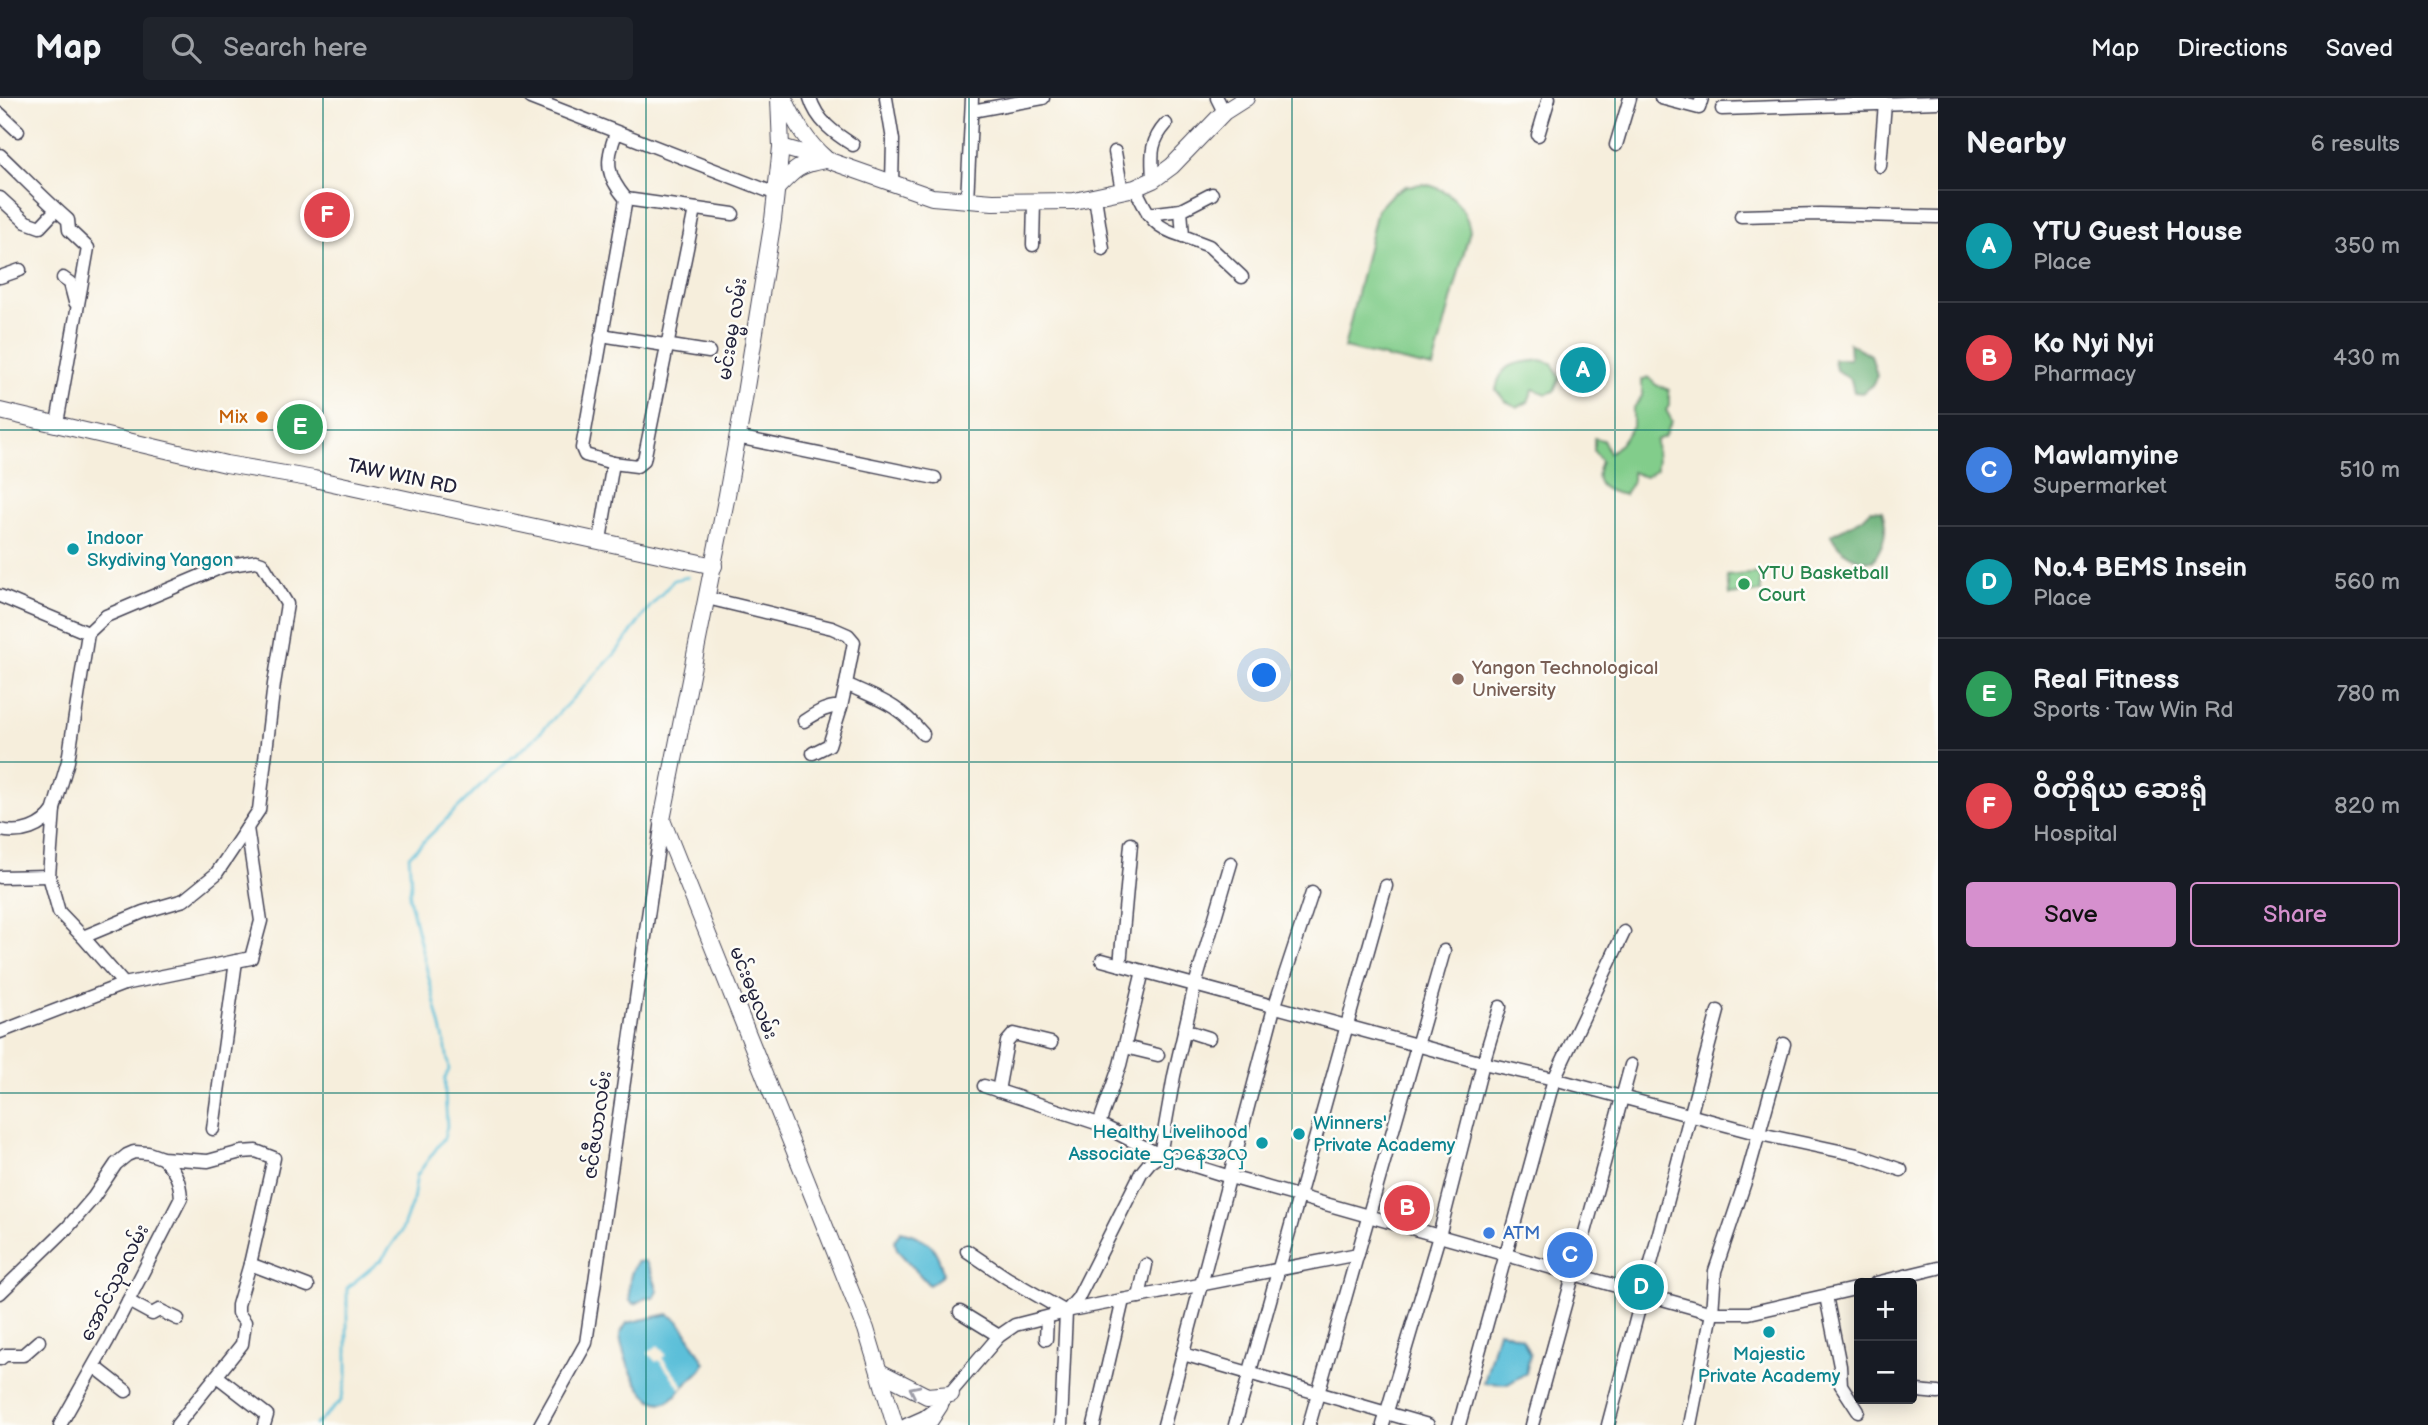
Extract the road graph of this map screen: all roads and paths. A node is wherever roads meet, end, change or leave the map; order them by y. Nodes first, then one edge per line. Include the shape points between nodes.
1 (530, 98) edge
2 (781, 98) edge
3 (810, 98) edge
4 (886, 98) edge
5 (1043, 98) edge
6 (1246, 98) edge
7 (1549, 98) edge
8 (1630, 98) edge
9 (1661, 98) edge
10 (1938, 102) edge
11 (1701, 103) edge
12 (1885, 103) junction
13 (972, 105) edge
14 (1221, 105) edge
15 (1722, 109) dead end
16 (0, 114) edge
17 (1166, 124) dead end
18 (18, 131) dead end
19 (615, 132) junction
20 (1538, 135) dead end
21 (853, 145) dead end
22 (1616, 145) dead end
23 (781, 147) junction
24 (1115, 152) dead end
25 (0, 155) edge
26 (827, 160) junction
27 (1880, 166) dead end
28 (1153, 180) junction
29 (892, 183) junction
30 (1128, 190) junction
31 (776, 192) junction
32 (1212, 194) dead end
33 (1095, 197) junction
34 (0, 198) edge
35 (626, 199) junction
36 (967, 201) junction
37 (1034, 202) junction
38 (695, 209) junction
39 (1181, 210) junction
40 (55, 211) junction
41 (733, 214) dead end
42 (1148, 214) junction
43 (1741, 216) dead end
44 (1938, 217) edge
45 (1183, 236) junction
46 (1033, 245) dead end
47 (1103, 249) dead end
48 (20, 270) dead end
49 (0, 277) edge
50 (1242, 277) dead end
51 (63, 278) dead end
52 (77, 313) junction
53 (601, 335) junction
54 (666, 346) junction
55 (709, 352) dead end
56 (0, 411) edge
57 (57, 423) junction
58 (737, 437) junction
59 (613, 463) junction
60 (935, 478) dead end
61 (600, 541) junction
62 (713, 566) junction
63 (0, 596) edge
64 (707, 598) junction
65 (88, 633) junction
66 (846, 684) junction
67 (841, 707) junction
68 (804, 721) dead end
69 (923, 734) dead end
70 (813, 753) dead end
71 (54, 809) junction
72 (662, 820) junction
73 (247, 828) junction
74 (0, 830) edge
75 (1131, 844) dead end
76 (1231, 863) dead end
77 (49, 876) junction
78 (0, 877) edge
79 (1386, 886) dead end
80 (1312, 893) dead end
81 (1624, 932) dead end
82 (83, 937) junction
83 (1444, 951) dead end
84 (1102, 960) dead end
85 (236, 961) junction
86 (1120, 965) junction
87 (1143, 971) junction
88 (124, 984) junction
89 (1195, 985) junction
90 (1500, 1007) dead end
91 (1274, 1008) junction
92 (1718, 1011) dead end
93 (1346, 1026) junction
94 (1184, 1030) junction
95 (0, 1032) edge
96 (1209, 1038) dead end
97 (1051, 1043) dead end
98 (1784, 1044) dead end
99 (1418, 1045) junction
100 (1125, 1047) junction
101 (1158, 1055) dead end
102 (1483, 1063) junction
103 (1631, 1065) dead end
104 (1554, 1079) junction
105 (984, 1086) dead end
106 (998, 1091) junction
107 (1622, 1098) junction
108 (1690, 1115) junction
109 (1099, 1124) junction
110 (213, 1129) dead end
111 (1760, 1134) junction
112 (1160, 1155) junction
113 (162, 1158) junction
114 (1901, 1170) dead end
115 (1230, 1178) junction
116 (1300, 1196) junction
117 (1369, 1216) junction
118 (1439, 1236) junction
119 (967, 1251) dead end
120 (1358, 1254) junction
121 (1506, 1255) junction
122 (250, 1264) junction
123 (1146, 1265) dead end
124 (1938, 1268) edge
125 (1279, 1270) junction
126 (1575, 1274) junction
127 (1901, 1278) edge
128 (1202, 1283) junction
129 (307, 1286) dead end
130 (1854, 1289) edge
131 (0, 1293) edge
132 (1643, 1293) junction
133 (1826, 1296) junction
134 (1139, 1297) junction
135 (1123, 1300) junction
136 (128, 1301) junction
137 (960, 1312) dead end
138 (1066, 1312) junction
139 (1712, 1313) junction
140 (1047, 1318) junction
141 (177, 1319) dead end
142 (999, 1336) junction
143 (1046, 1339) dead end
144 (39, 1342) dead end
145 (1183, 1354) junction
146 (0, 1359) edge
147 (94, 1366) junction
148 (880, 1372) junction
149 (1248, 1373) junction
150 (218, 1377) junction
151 (126, 1391) dead end
152 (1917, 1391) dead end
153 (1318, 1393) junction
154 (1938, 1393) edge
155 (946, 1399) junction
156 (1858, 1411) dead end
157 (1385, 1419) edge
158 (60, 1425) edge
159 (177, 1425) edge
160 (264, 1425) edge
161 (540, 1425) edge
162 (895, 1425) edge
163 (906, 1425) edge
164 (927, 1425) edge
165 (1061, 1425) edge
166 (1094, 1425) edge
167 (1164, 1425) edge
168 (1235, 1425) edge
169 (1309, 1425) edge
170 (1428, 1425) edge
171 (1459, 1425) edge
172 (1532, 1425) edge
173 (1608, 1425) edge
174 (1690, 1425) edge

1 - 19 street
2 - 23 main road, မင်းဓမ္မ လမ်း
2 - 26 main road via 792,119
3 - 21 street via 814,111 833,132
4 - 29 street via 893,140
5 - 13 street
6 - 14 main road
7 - 20 street
8 - 22 street
9 - 11 street
10 - 12 street
12 - 15 street
12 - 27 street
13 - 36 street
14 - 28 main road via 1172,166
16 - 18 street
17 - 28 street via 1152,145
19 - 31 street
19 - 35 street via 608,165 613,183
23 - 26 main road
23 - 31 main road, မင်းဓမ္မ လမ်း
24 - 30 street
25 - 40 street
26 - 29 main road
26 - 31 main road via 794,169
28 - 30 main road
29 - 36 main road via 932,197
30 - 33 main road
30 - 42 street
31 - 58 main road, မင်းဓမ္မ လမ်း
32 - 39 street
33 - 37 main road
33 - 47 street
34 - 40 street via 26,222 40,227
35 - 38 street
35 - 53 street
36 - 37 main road
37 - 46 street
38 - 41 street
38 - 54 street
39 - 42 street
39 - 45 street
40 - 52 street via 68,220 69,230 88,248
42 - 45 street via 1164,231
43 - 44 street
45 - 50 street via 1209,246
48 - 49 street
51 - 52 street via 73,289
52 - 57 street
53 - 54 street
53 - 59 street via 582,448 585,455
54 - 55 street
54 - 59 street via 644,460 637,466
56 - 57 main road, TAW WIN RD
57 - 61 main road, TAW WIN RD via 226,464
58 - 60 street
58 - 62 main road, မင်းဓမ္မ လမ်း
59 - 61 street
61 - 62 main road, TAW WIN RD
62 - 64 main road
63 - 65 street
64 - 66 street via 848,635 854,642
64 - 72 main road
65 - 71 street via 68,761
65 - 73 street via 106,617 224,566 262,563 287,604 259,810
66 - 67 street
66 - 69 street via 888,702 908,715
67 - 68 street via 817,712
67 - 70 street via 828,745
71 - 74 street via 47,820 20,832
71 - 77 street
72 - 148 main road, မင်းဓမ္မလမ်း via 825,1223
72 - 161 street, ဇင်ဇီယာလမ်း via 586,1343
73 - 82 street via 216,874 184,900
73 - 85 street via 261,921 251,958
75 - 86 street
76 - 89 street
77 - 78 street
77 - 82 street via 60,912
79 - 93 street
80 - 91 street
81 - 104 street
82 - 88 street
83 - 99 street
84 - 86 street
85 - 88 street
85 - 110 street
86 - 87 street
87 - 89 street
87 - 100 street
88 - 95 street
89 - 91 street
89 - 94 street
90 - 102 street
91 - 93 street
91 - 115 street
92 - 108 street
93 - 99 street
93 - 116 street
94 - 96 street
94 - 112 street
97 - 106 street via 1014,1034 1007,1042
98 - 111 street
99 - 102 street
99 - 117 street
100 - 101 street
100 - 109 street
102 - 104 street
102 - 118 street
103 - 107 street
104 - 107 street
104 - 121 street
105 - 106 street
106 - 109 street
107 - 108 street
107 - 126 street
108 - 111 street
108 - 132 street
109 - 112 street
111 - 114 street
111 - 139 street via 1715,1271
112 - 115 street
112 - 138 street via 1141,1172 1078,1298
113 - 122 street via 208,1161 256,1151 274,1158
113 - 131 street via 134,1152 121,1160 68,1227
113 - 136 street, အောင်သုခလမ်း via 173,1168 181,1198
115 - 116 street
115 - 128 street
116 - 117 street
116 - 125 street
117 - 118 street
117 - 120 street
118 - 121 street
118 - 157 street
119 - 138 street
120 - 125 street
120 - 153 street
121 - 126 street
121 - 171 street
122 - 129 street
122 - 150 street via 238,1305 246,1322 242,1345
123 - 134 street
124 - 127 street
125 - 128 street
125 - 149 street
126 - 132 street
126 - 172 street
128 - 134 street
128 - 145 street
130 - 133 street
132 - 139 street
132 - 173 street
133 - 139 street via 1749,1313
133 - 156 street via 1841,1385
134 - 135 street
135 - 138 street
135 - 166 street
136 - 141 street via 152,1314 159,1310
136 - 147 street, အောင်သုခလမ်း
137 - 142 street
138 - 140 street
138 - 165 street
139 - 174 street
140 - 142 street via 1015,1325
140 - 143 street
142 - 155 street
144 - 146 street via 23,1355
145 - 149 street
145 - 167 street
147 - 151 street
147 - 158 street, အောင်သုခလမ်း
155 -> 148 main road via 919,1394
148 - 162 main road, မင်းဓမ္မလမ်း
149 - 153 street
149 - 168 street
150 - 159 street
150 - 160 street via 267,1415
152 - 154 street
153 - 157 street
153 - 169 street
155 - 163 street
155 - 164 main road
157 - 170 street

